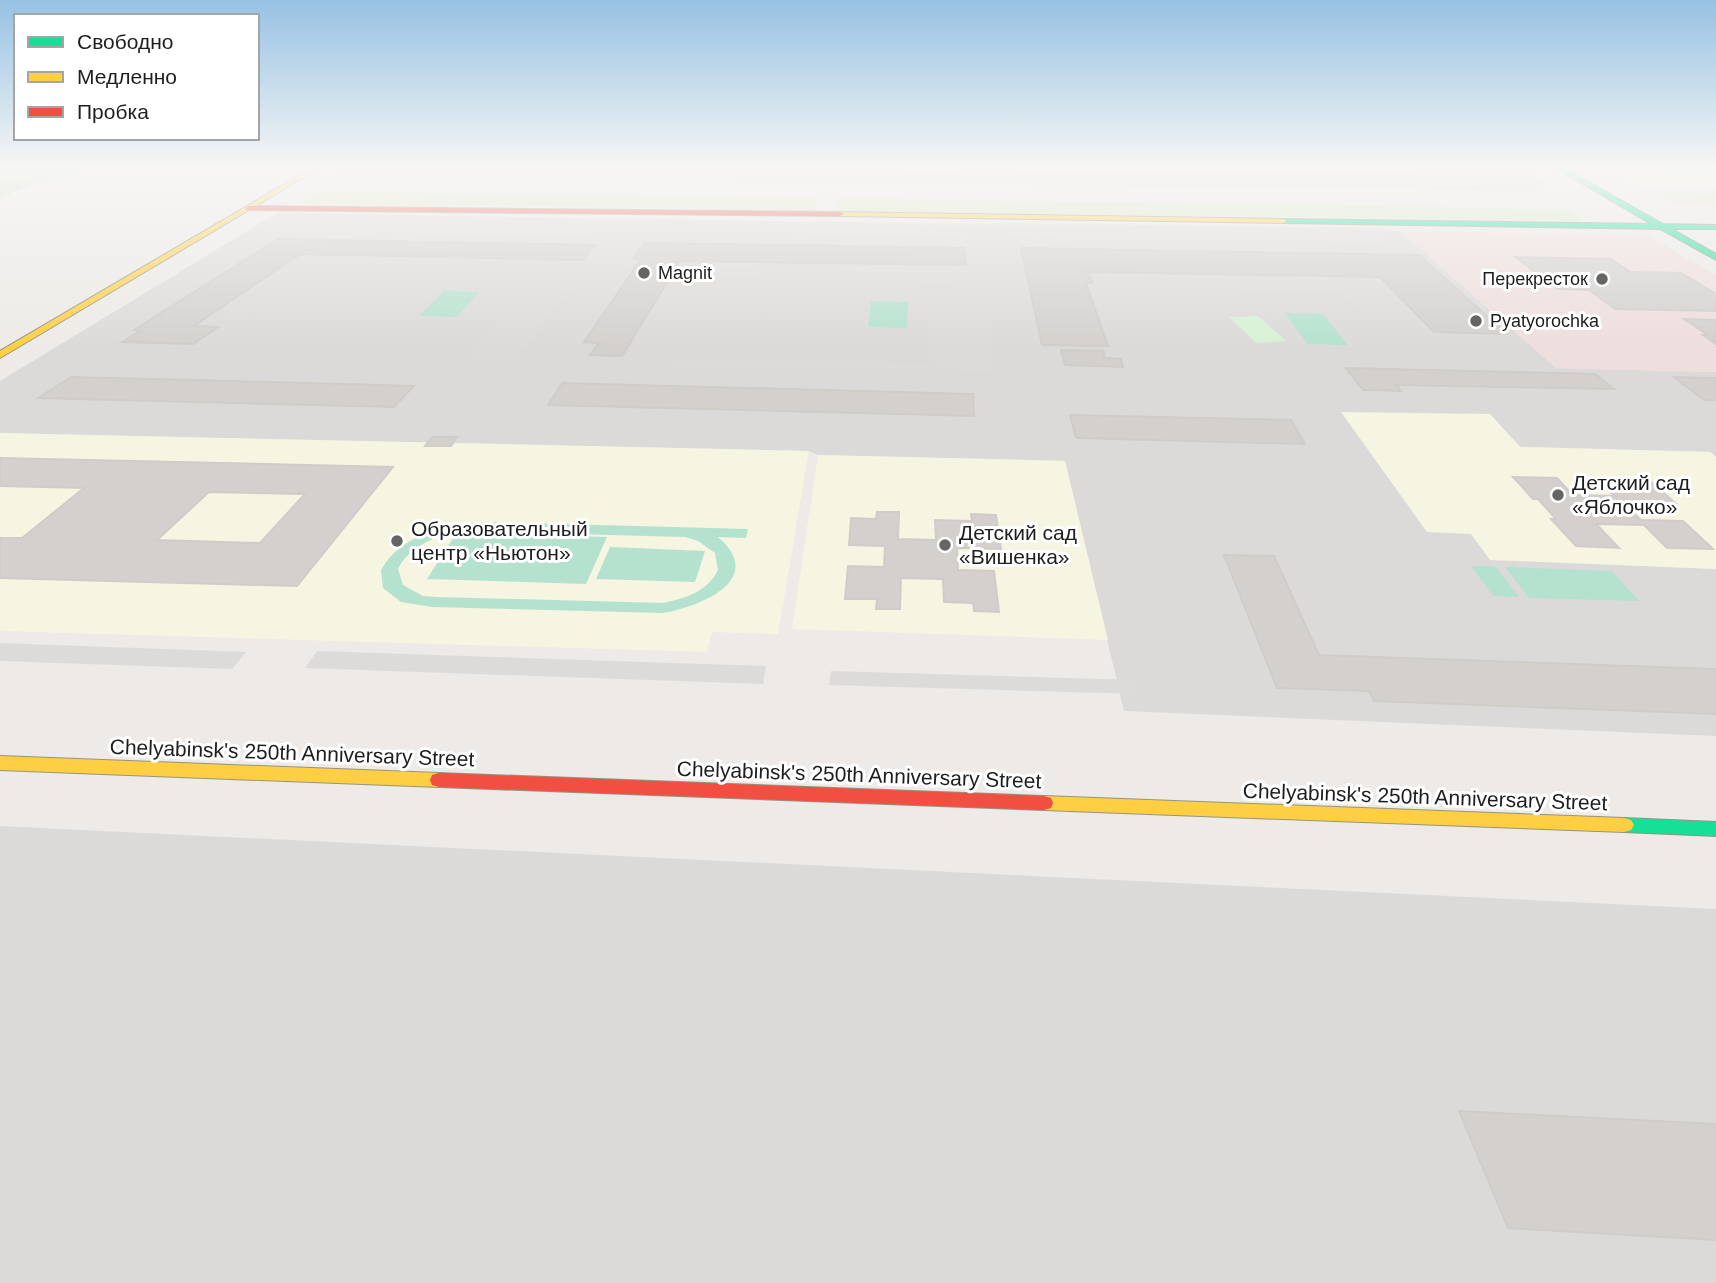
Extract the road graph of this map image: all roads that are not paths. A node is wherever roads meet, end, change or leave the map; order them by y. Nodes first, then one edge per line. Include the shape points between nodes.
1 (213, 229) edge
2 (1665, 229) edge
3 (1716, 257) edge
4 (0, 355) edge
5 (0, 763) edge
6 (1716, 829) edge

1 - 4 street
2 - 3 street
5 - 6 street, Chelyabinsk's 250th Anniversary Street

